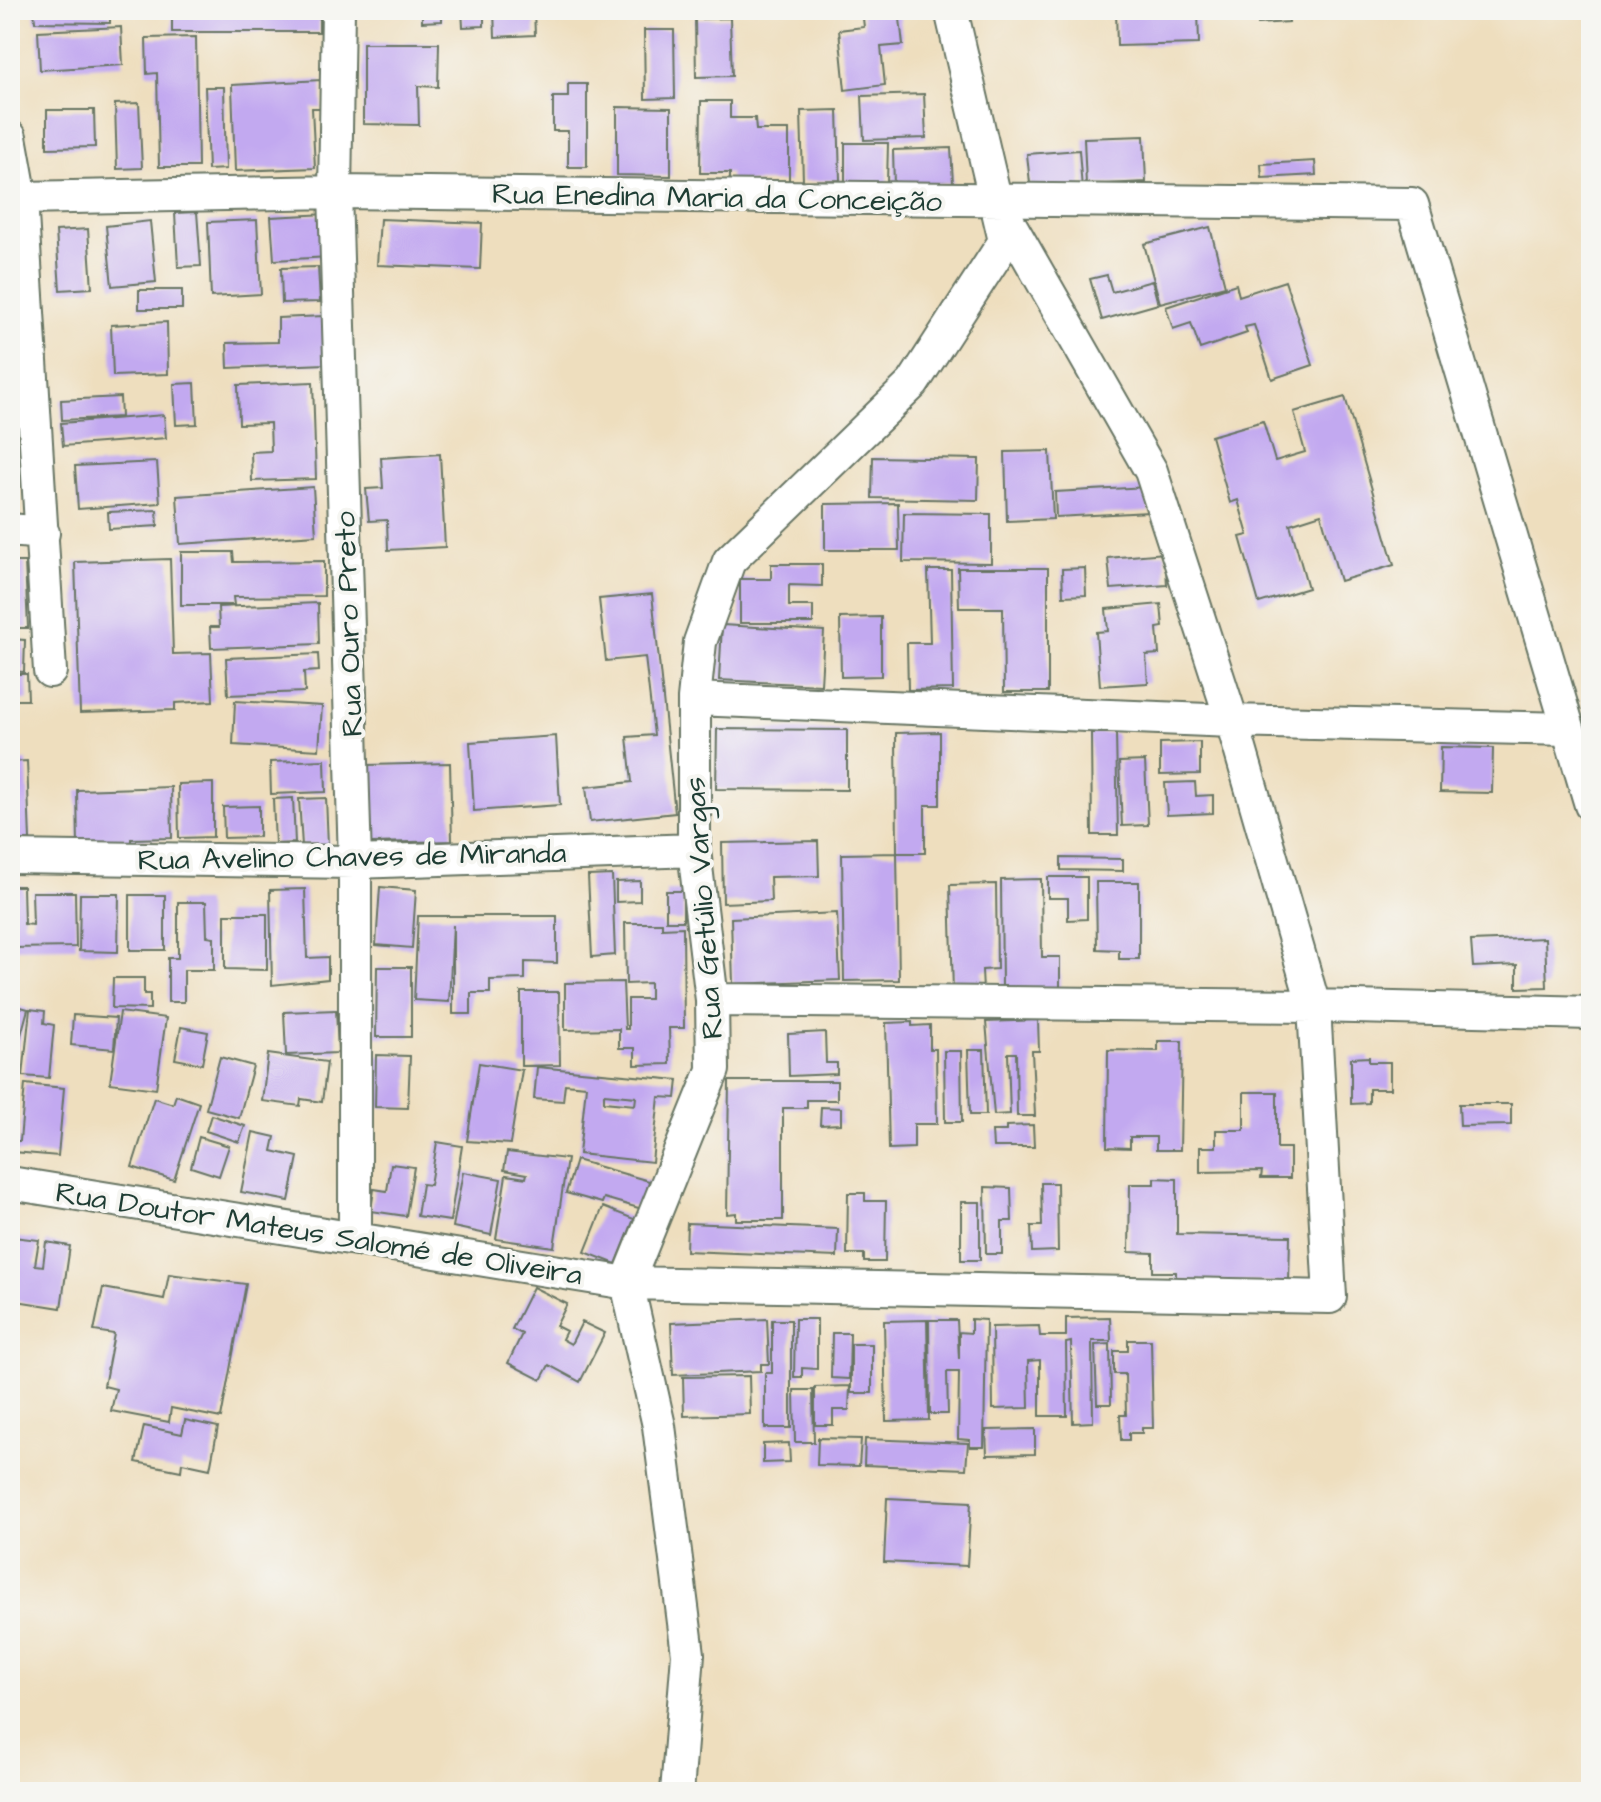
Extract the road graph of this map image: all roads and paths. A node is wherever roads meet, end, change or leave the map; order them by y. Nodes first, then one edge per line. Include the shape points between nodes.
1 (338, 10) edge
2 (951, 10) edge
3 (10, 137) edge
4 (335, 192) junction
5 (21, 198) junction
6 (996, 200) junction
7 (10, 530) edge
8 (43, 533) junction
9 (50, 671) dead end
10 (694, 699) junction
11 (1232, 721) junction
12 (1568, 729) junction
13 (1591, 805) edge
14 (694, 850) junction
15 (10, 857) edge
16 (355, 862) junction
17 (712, 1000) junction
18 (1314, 1006) junction
19 (1591, 1013) edge
20 (10, 1183) edge
21 (355, 1238) junction
22 (627, 1283) junction
23 (677, 1792) edge

1 - 4 street, Rua Ouro Preto
2 - 6 street, Rua Getúlio Vargas
3 - 5 street
4 - 5 street, Rua Enedina Maria da Conceição
4 - 6 street, Rua Enedina Maria da Conceição
4 - 16 street, Rua Ouro Preto
5 - 8 street
6 - 10 street, Rua Getúlio Vargas via 1005,241 913,383 729,561 700,642
6 - 11 street via 1151,471
6 - 12 street, Rua Enedina Maria da Conceição via 1412,204
7 - 8 street
8 - 9 street
10 - 11 street
10 - 14 street, Rua Getúlio Vargas
11 - 12 street
11 - 18 street
12 - 13 street
14 - 16 street, Rua Avelino Chaves de Miranda
14 - 17 street, Rua Getúlio Vargas
15 - 16 street, Rua Avelino Chaves de Miranda
16 - 21 street, Rua Ouro Preto
17 - 18 street
17 - 22 street, Rua Getúlio Vargas via 713,1070
18 - 19 street
18 - 22 street, Rua Doutor Mateus Salomé de Oliveira via 1330,1297
20 - 21 street, Rua Doutor Mateus Salomé de Oliveira
21 - 22 street, Rua Doutor Mateus Salomé de Oliveira
22 - 23 street via 659,1426 688,1654

